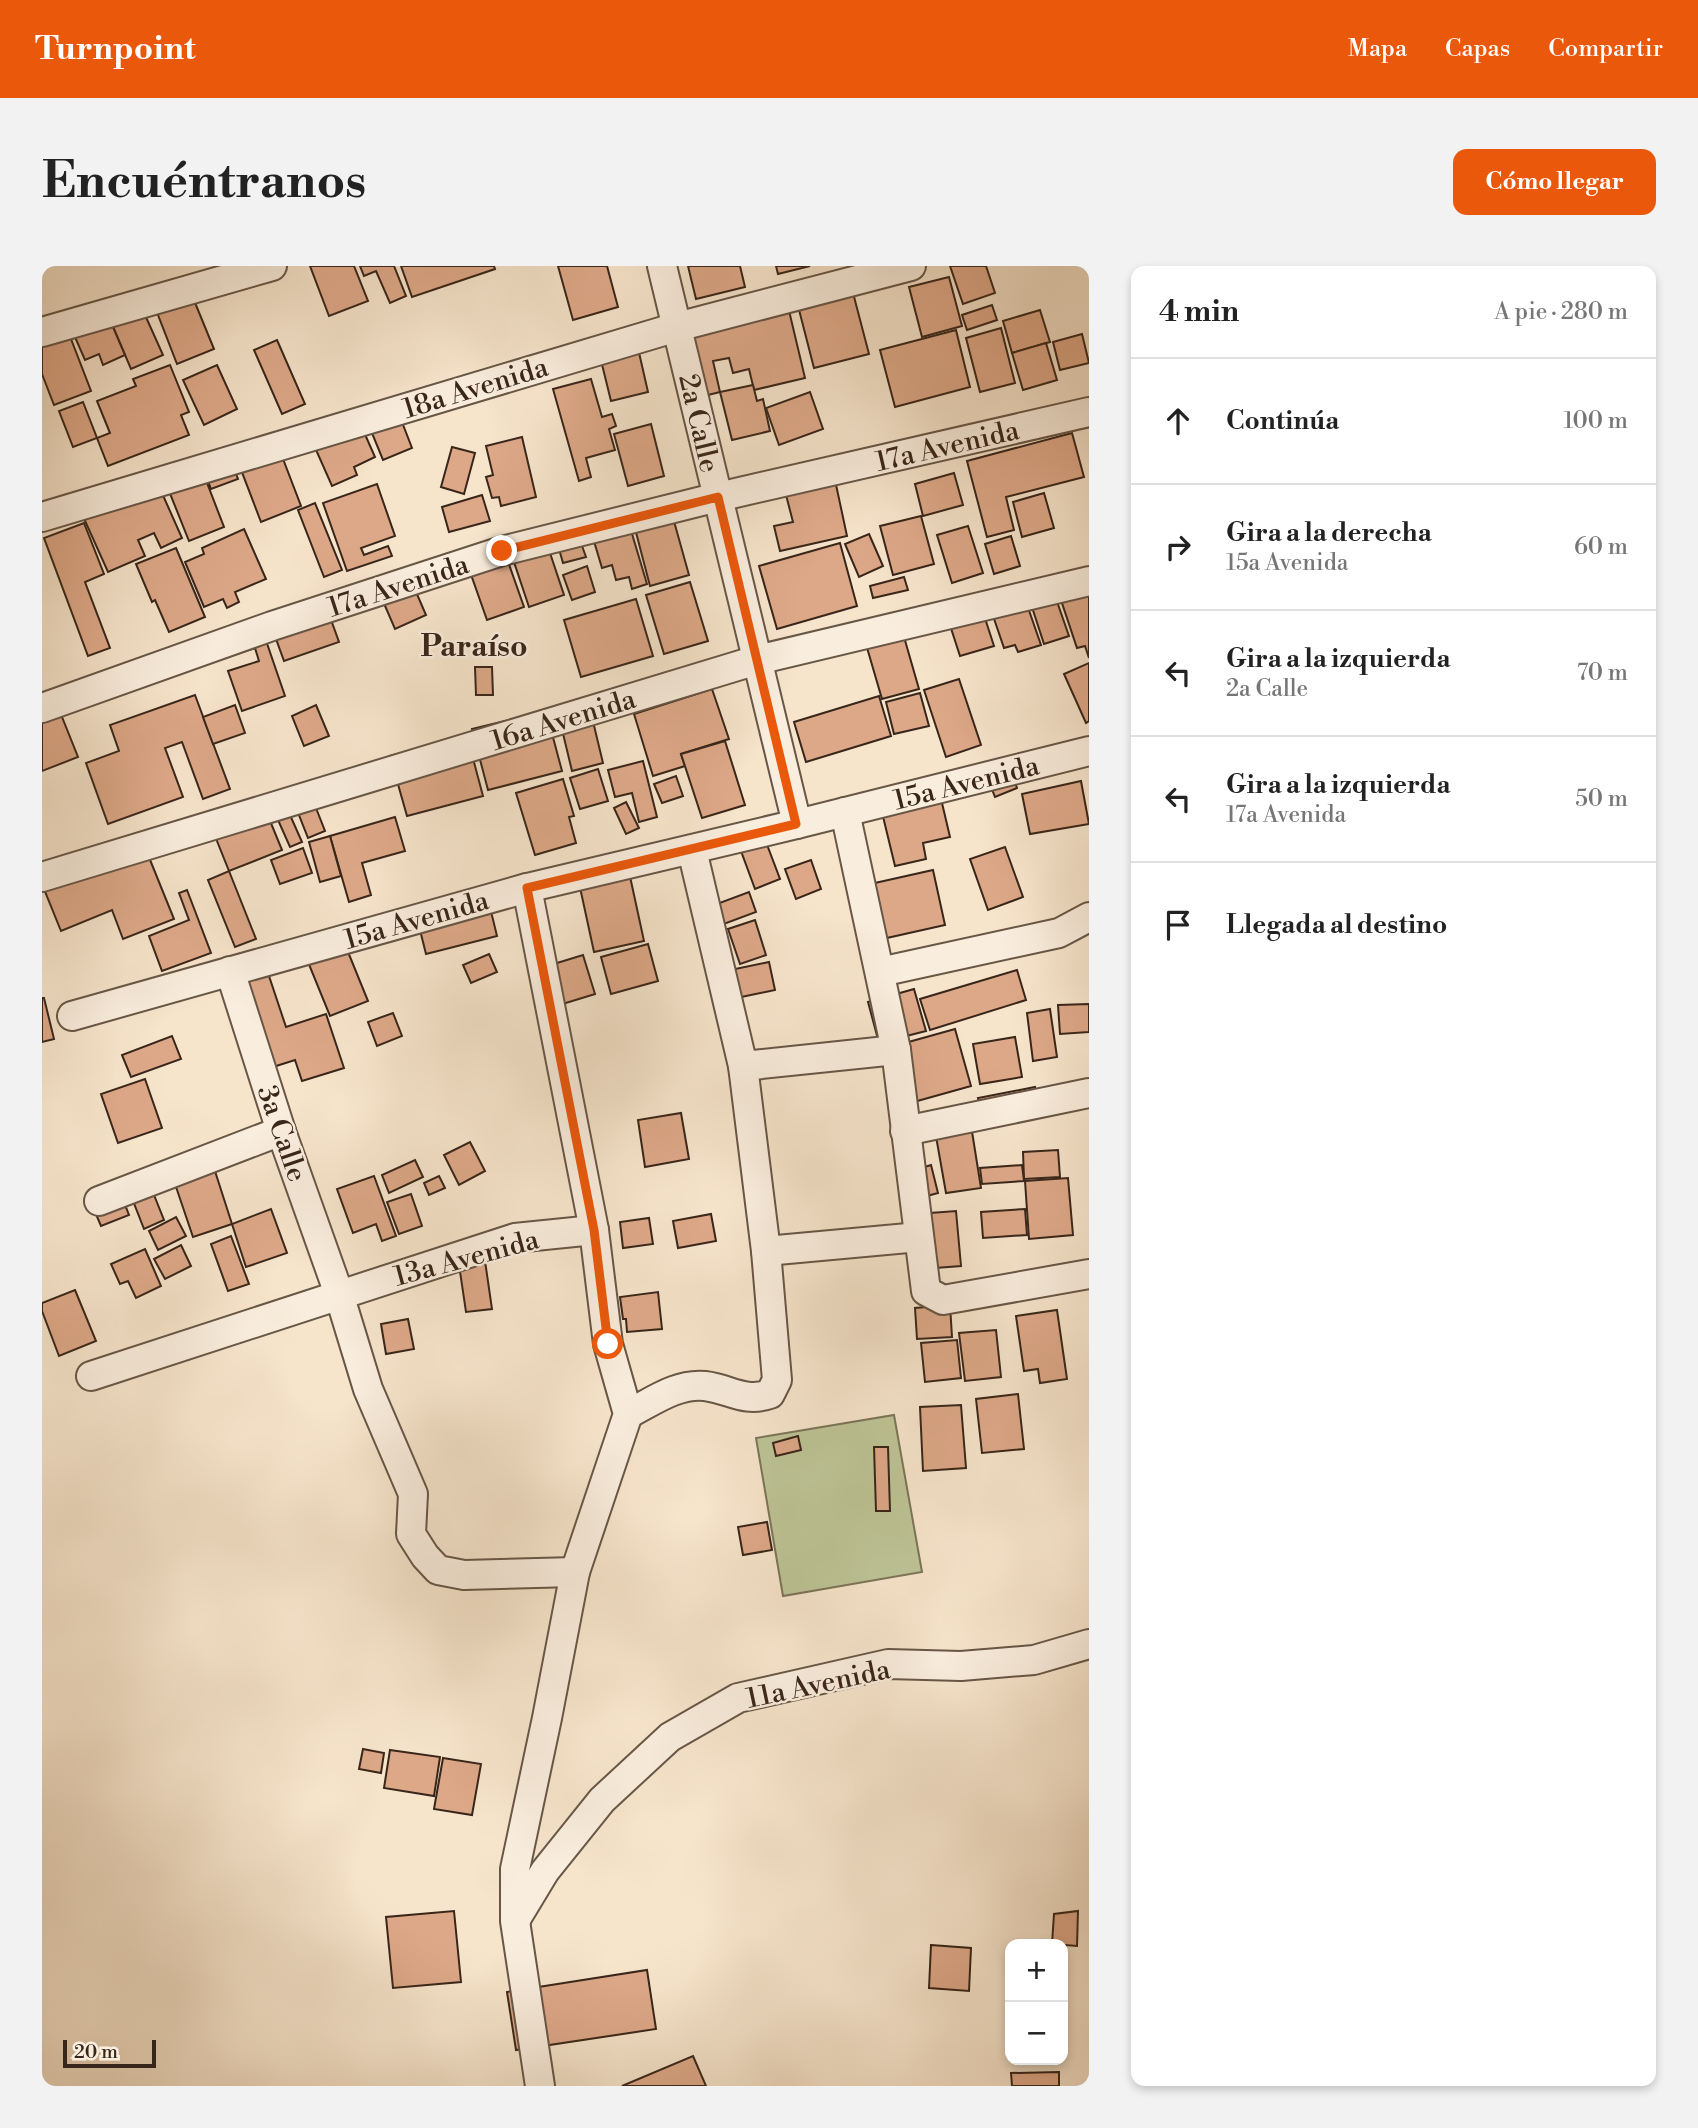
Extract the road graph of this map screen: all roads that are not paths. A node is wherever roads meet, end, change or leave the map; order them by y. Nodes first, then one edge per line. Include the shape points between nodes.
1 (272, 266) edge
2 (662, 266) edge
3 (911, 266) edge
4 (677, 327) junction
5 (42, 332) edge
6 (1089, 412) edge
7 (718, 497) junction
8 (42, 517) edge
9 (1089, 581) edge
10 (757, 660) junction
11 (42, 708) edge
12 (1089, 751) edge
13 (845, 812) junction
14 (796, 824) junction
15 (692, 849) junction
16 (42, 877) edge
17 (527, 888) junction
18 (1089, 918) edge
19 (230, 971) junction
20 (880, 972) junction
21 (72, 1016) dead end
22 (895, 1050) junction
23 (743, 1066) junction
24 (1089, 1093) edge
25 (281, 1131) junction
26 (905, 1131) junction
27 (99, 1201) dead end
28 (594, 1230) junction
29 (919, 1237) junction
30 (766, 1251) junction
31 (1089, 1274) edge
32 (339, 1294) junction
33 (91, 1376) dead end
34 (628, 1414) junction
35 (575, 1572) junction
36 (1089, 1644) edge
37 (515, 1921) junction
38 (540, 2086) edge

1 - 5 street
2 - 4 street, 2a Calle
3 - 4 street, 18a Avenida
4 - 7 street, 2a Calle
4 - 8 street, 18a Avenida
6 - 7 street, 17a Avenida
7 - 10 street, 2a Calle
7 - 11 street, 17a Avenida via 502,551
9 - 10 street, 16a Avenida
10 - 14 street, 2a Calle
10 - 16 street, 16a Avenida
12 - 13 street, 15a Avenida
13 - 14 street, 15a Avenida
13 - 20 street
14 - 15 street, 15a Avenida
15 - 17 street, 15a Avenida
15 - 23 street
17 - 19 street, 15a Avenida
17 - 28 street
18 - 20 street via 1059,933
19 - 21 street, 15a Avenida
19 - 25 street, 3a Calle
20 - 22 street
22 - 23 street
22 - 26 street
23 - 30 street
24 - 26 street
25 - 27 street
25 - 32 street, 3a Calle
26 - 29 street
28 - 32 street, 13a Avenida via 515,1238
28 - 34 street via 608,1344
29 - 30 street
29 - 31 street via 926,1291 943,1300
30 - 34 street via 777,1380 770,1394 757,1398 705,1386 678,1388
32 - 33 street, 13a Avenida
32 - 35 street, 3a Calle via 368,1390 413,1494 411,1534 425,1556 438,1570 464,1575
34 - 35 street
35 - 37 street via 515,1869
36 - 37 street, 11a Avenida via 1034,1660 961,1666 888,1664 738,1698 670,1737 602,1800 545,1871
37 - 38 street

